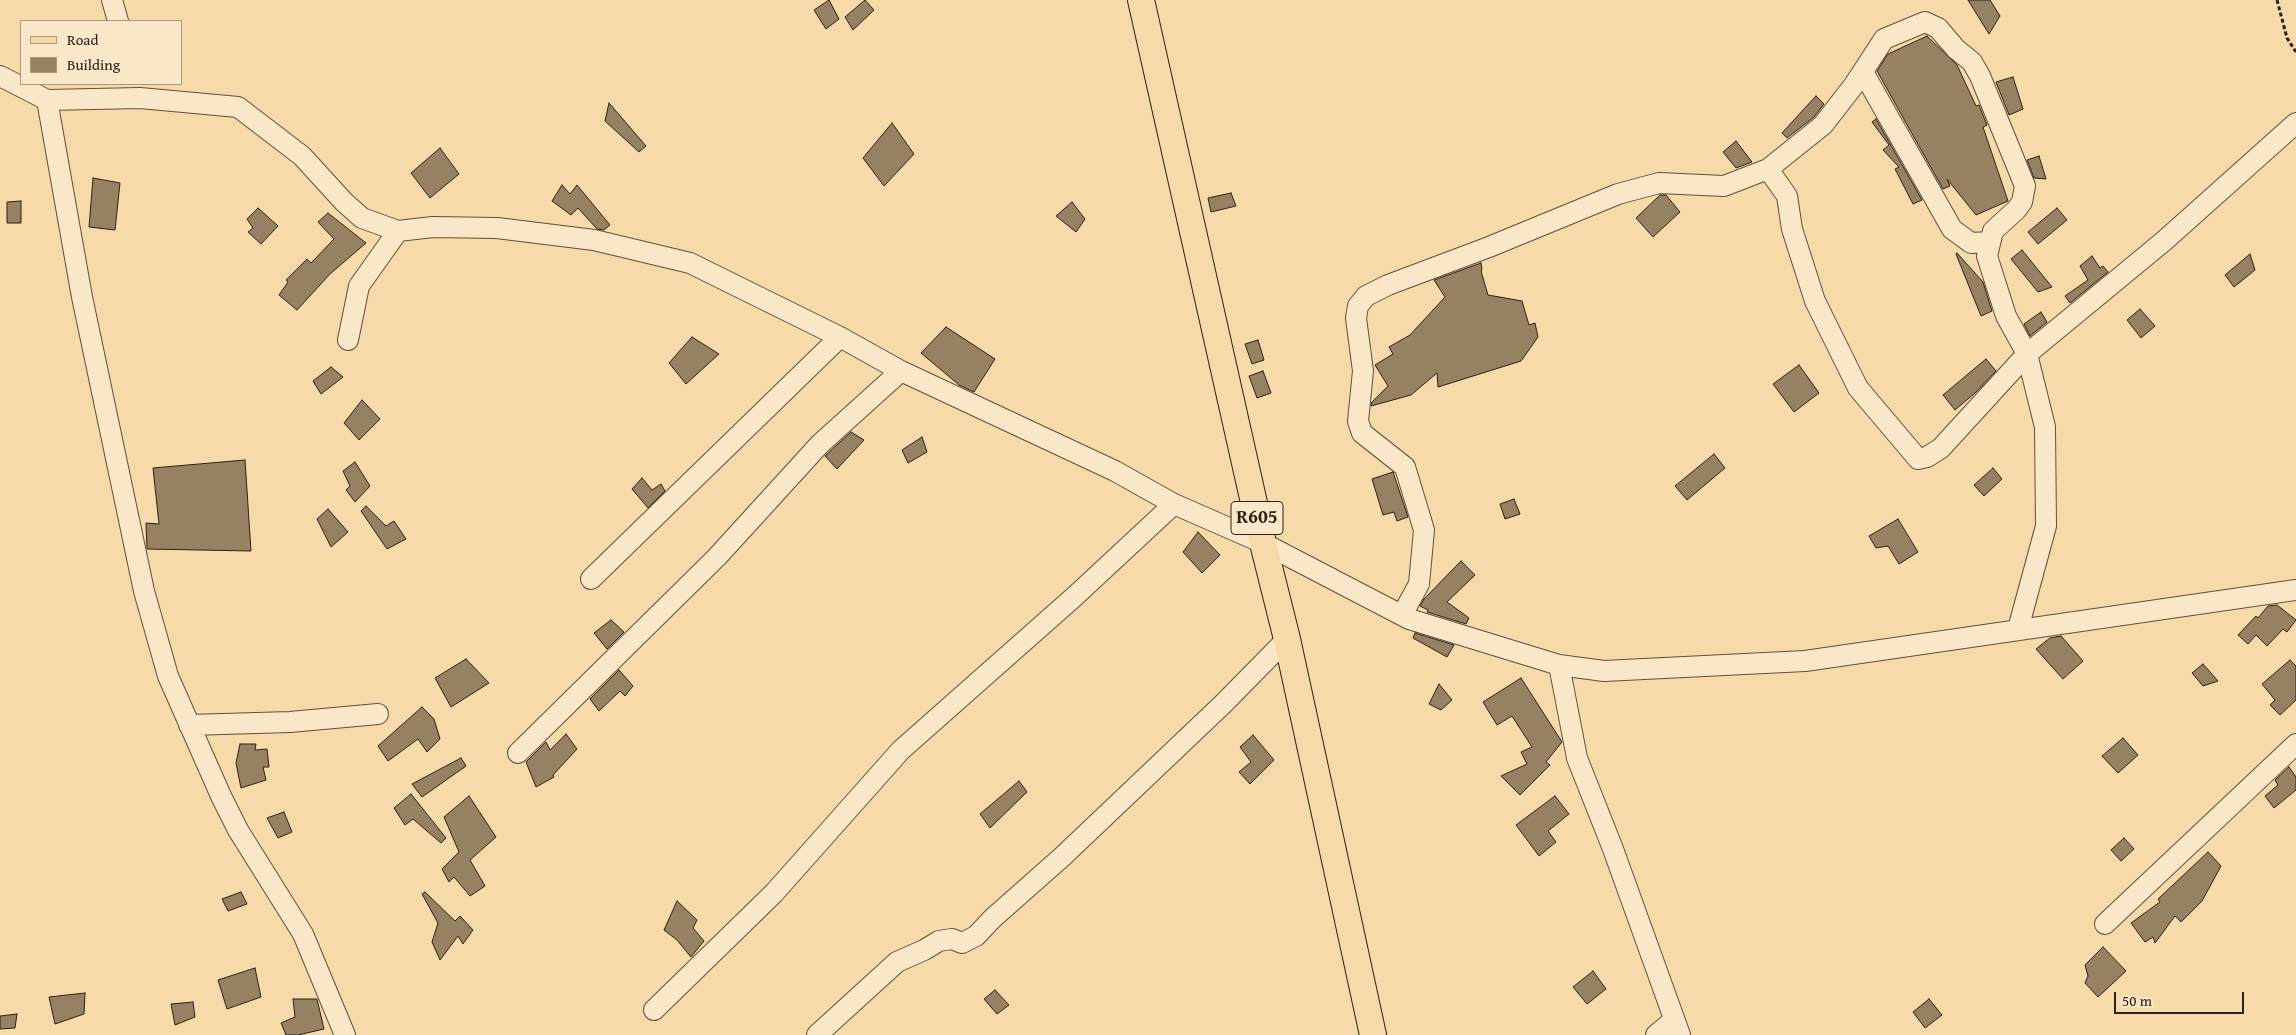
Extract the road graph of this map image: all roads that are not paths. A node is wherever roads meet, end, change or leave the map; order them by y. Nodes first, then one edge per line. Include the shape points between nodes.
1 (112, 0) edge
2 (1141, 0) edge
3 (118, 20) edge
4 (1863, 72) junction
5 (0, 76) edge
6 (138, 91) edge
7 (47, 100) junction
8 (2296, 123) edge
9 (1768, 169) junction
10 (398, 231) junction
11 (1989, 242) junction
12 (840, 338) junction
13 (348, 340) dead end
14 (2027, 354) junction
15 (901, 371) junction
16 (1174, 504) junction
17 (1263, 543) junction
18 (591, 579) dead end
19 (2296, 590) edge
20 (1402, 615) junction
21 (2018, 629) junction
22 (1287, 639) junction
23 (1559, 665) junction
24 (378, 714) dead end
25 (189, 725) junction
26 (2296, 744) edge
27 (518, 753) dead end
28 (2105, 924) dead end
29 (654, 1010) dead end
30 (1677, 1027) edge
31 (345, 1035) edge
32 (817, 1035) edge
33 (1373, 1035) edge
34 (1656, 1035) edge

1 - 3 street
2 - 17 main road, R605
4 - 9 street via 1823,125
4 - 11 street via 1952,229 1971,243
4 - 11 street via 1884,39 1924,22 1938,28 1972,62 2025,186 2022,202 1993,232
5 - 7 street
6 - 7 street
6 - 10 street via 238,107 302,156 362,218
7 - 25 street via 82,297 144,591 168,676
8 - 14 street via 2164,241
9 - 14 street via 1787,196 1792,229 1815,301 1858,388 1918,459 1941,448
9 - 20 street via 1724,186 1659,183 1618,194 1366,296 1358,306 1356,318 1363,371 1358,421 1362,433 1405,467 1424,530 1419,584
10 - 12 street via 433,227 497,228 594,240 690,262
10 - 13 street via 359,286
11 - 14 street via 1987,256 2006,316
12 - 15 street
12 - 18 street
14 - 21 street via 2045,427 2046,526
15 - 16 street via 1115,471
15 - 27 street via 820,444 718,557
16 - 17 street
16 - 29 street via 901,750 774,894
17 - 20 street
17 - 22 main road, R605
19 - 21 street
20 - 23 street via 1483,644
21 - 23 street via 1805,661 1604,671
22 - 32 street via 1062,858 976,936 962,943 952,939 939,940 897,962
22 - 33 main road, R605
23 - 30 street via 1577,758
24 - 25 street via 290,722
25 - 31 street via 238,830 303,934
26 - 28 street
30 - 34 street

